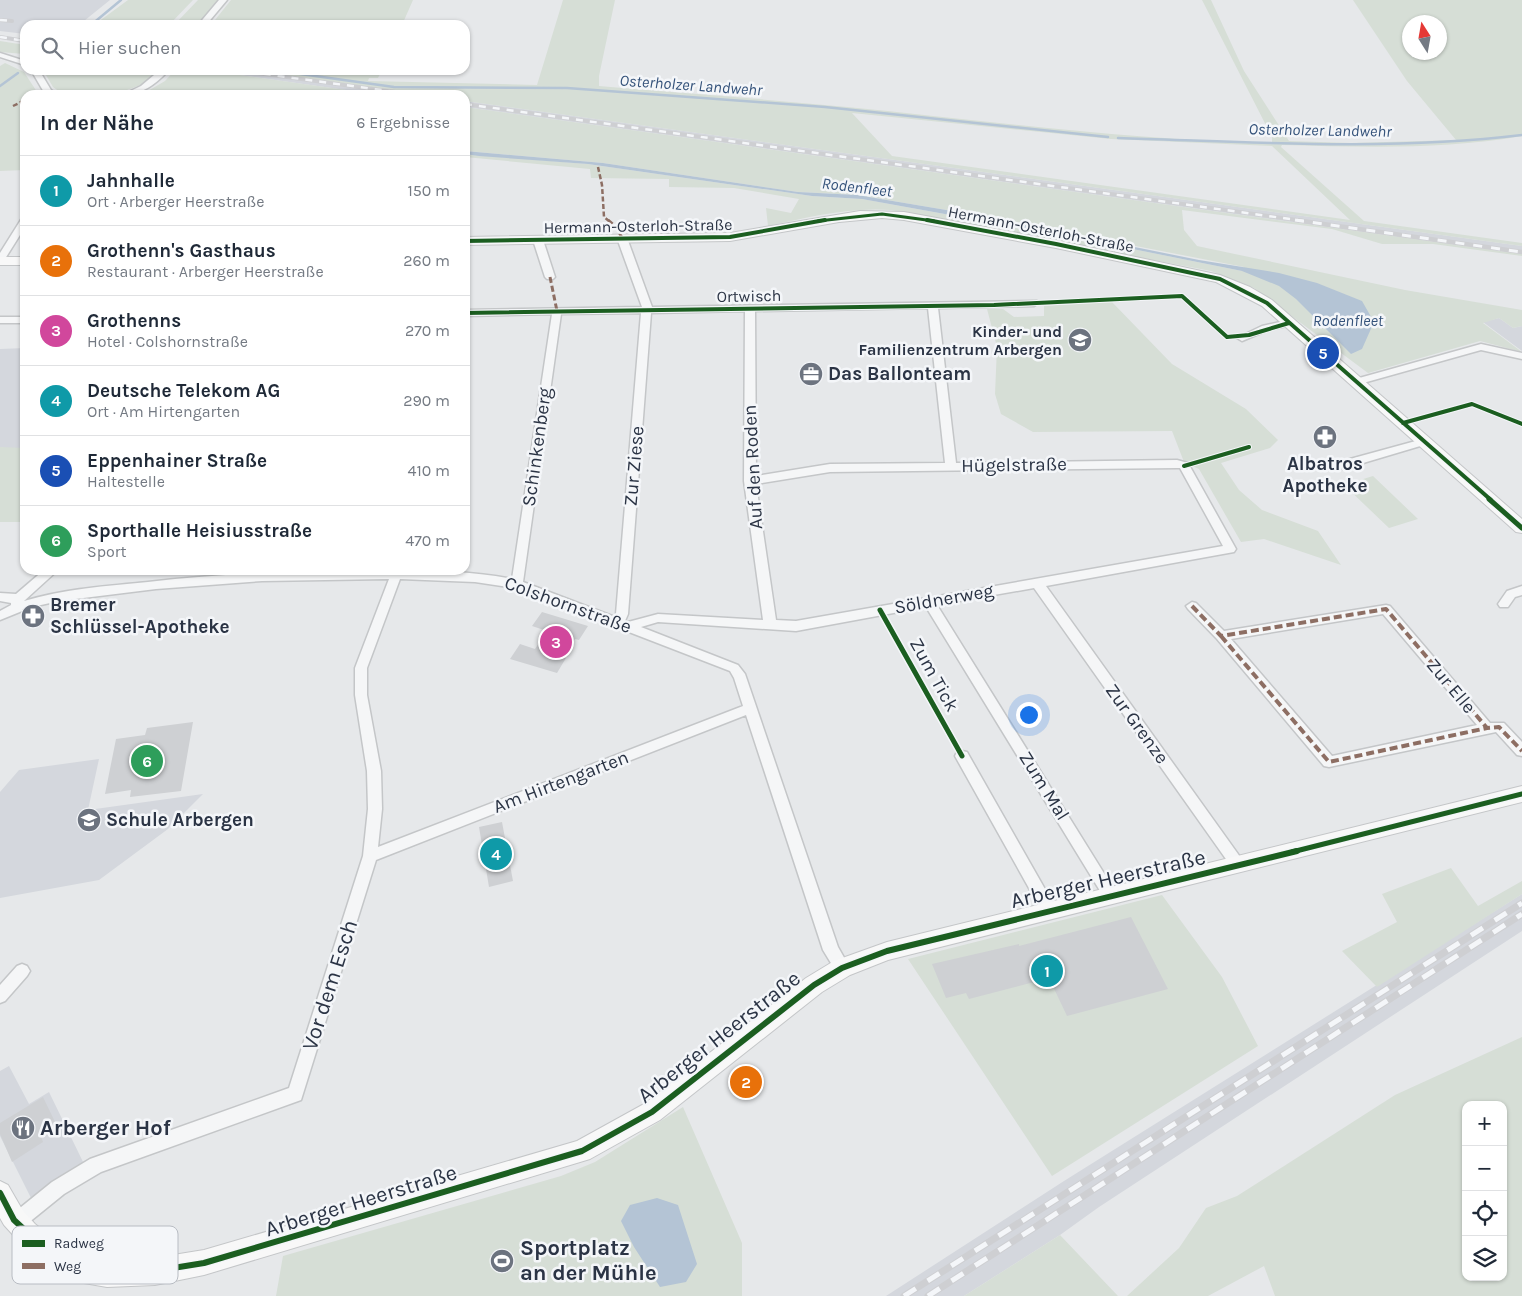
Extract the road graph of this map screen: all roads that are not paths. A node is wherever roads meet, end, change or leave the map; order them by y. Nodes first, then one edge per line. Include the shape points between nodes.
1 (223, 0) edge
2 (206, 20) edge
3 (0, 55) edge
4 (20, 61) edge
5 (38, 75) edge
6 (159, 75) edge
7 (47, 90) edge
8 (139, 90) edge
9 (20, 228) edge
10 (622, 238) junction
11 (538, 240) junction
12 (470, 241) edge
13 (0, 261) edge
14 (20, 261) edge
15 (550, 277) dead end
16 (1034, 303) dead end
17 (933, 305) junction
18 (750, 308) junction
19 (646, 310) junction
20 (557, 311) junction
21 (470, 313) edge
22 (0, 320) edge
23 (20, 320) edge
24 (1289, 323) junction
25 (1242, 338) dead end
26 (1522, 356) edge
27 (1356, 382) junction
28 (1423, 442) junction
29 (1343, 465) dead end
30 (951, 466) junction
31 (750, 481) junction
32 (1522, 528) edge
33 (1230, 549) joint
34 (47, 575) edge
35 (306, 575) edge
36 (396, 575) joint
37 (1037, 583) junction
38 (517, 584) junction
39 (1522, 590) edge
40 (0, 597) edge
41 (928, 602) junction
42 (18, 603) junction
43 (1504, 604) dead end
44 (1192, 606) dead end
45 (0, 616) edge
46 (623, 624) junction
47 (770, 624) junction
48 (1222, 636) junction
49 (751, 708) junction
50 (1487, 728) junction
51 (1522, 751) edge
52 (962, 756) dead end
53 (1522, 794) edge
54 (370, 856) junction
55 (1238, 865) junction
56 (1110, 895) junction
57 (1049, 910) junction
58 (842, 968) junction
59 (22, 971) dead end
60 (0, 996) edge
61 (0, 1193) edge
62 (16, 1222) junction
63 (21, 1226) edge
64 (178, 1268) edge

1 - 2 street
3 - 4 street
5 - 7 street
6 - 8 street
9 - 13 street
10 - 11 street, Hermann-Osterloh-Straße
10 - 19 street, Zur Ziese via 647,304
10 - 24 street, Hermann-Osterloh-Straße via 730,237 852,215 904,216 1220,278 1260,298
11 - 12 street, Hermann-Osterloh-Straße
11 - 15 street
13 - 14 street
16 - 17 street, Ortwisch
17 - 18 street, Ortwisch
17 - 30 street
18 - 19 street, Ortwisch
18 - 31 street, Auf den Roden
19 - 20 street, Ortwisch
19 - 46 street, Zur Ziese
20 - 21 street, Ortwisch
20 - 38 street, Schinkenberg
22 - 23 street
24 - 25 street via 1265,328
24 - 27 street, Hermann-Osterloh-Straße
26 - 27 street via 1481,347
27 - 28 street, Hermann-Osterloh-Straße
28 - 29 street
28 - 32 street, Hermann-Osterloh-Straße
30 - 31 street, Hügelstraße via 830,468
30 - 33 street, Hügelstraße via 1184,466
31 - 47 street, Auf den Roden
33 - 37 street, Söldnerweg
34 - 42 street
35 - 42 street, Colshornstraße via 202,580
36 - 38 street, Colshornstraße via 488,578
36 - 54 street, Vor dem Esch via 361,668 361,695 374,771 375,809
37 - 41 street, Söldnerweg
37 - 55 street, Zur Grenze
38 - 46 street, Colshornstraße
39 - 43 street via 1511,594
40 - 42 street, Colshornstraße
41 - 47 street, Söldnerweg via 796,626
41 - 56 street, Zum Mal
42 - 45 street
44 - 48 street
46 - 47 street, Söldnerweg via 658,618
46 - 49 street, Colshornstraße via 734,668
48 - 50 street, Zur Elle via 1386,609
48 - 50 street via 1329,762
49 - 54 street, Am Hirtengarten
49 - 58 street, Colshornstraße via 831,950
50 - 51 street, Zur Elle via 1500,727
52 - 57 street
53 - 55 street, Arberger Heerstraße
54 - 62 street, Vor dem Esch via 294,1094 96,1166 58,1188
55 - 56 street, Arberger Heerstraße
56 - 57 street, Arberger Heerstraße
57 - 58 street, Arberger Heerstraße via 917,942
58 - 64 street, Arberger Heerstraße via 814,985 652,1112 582,1151 248,1251
59 - 60 street
61 - 62 street, Arberger Heerstraße
62 - 63 street, Arberger Heerstraße

